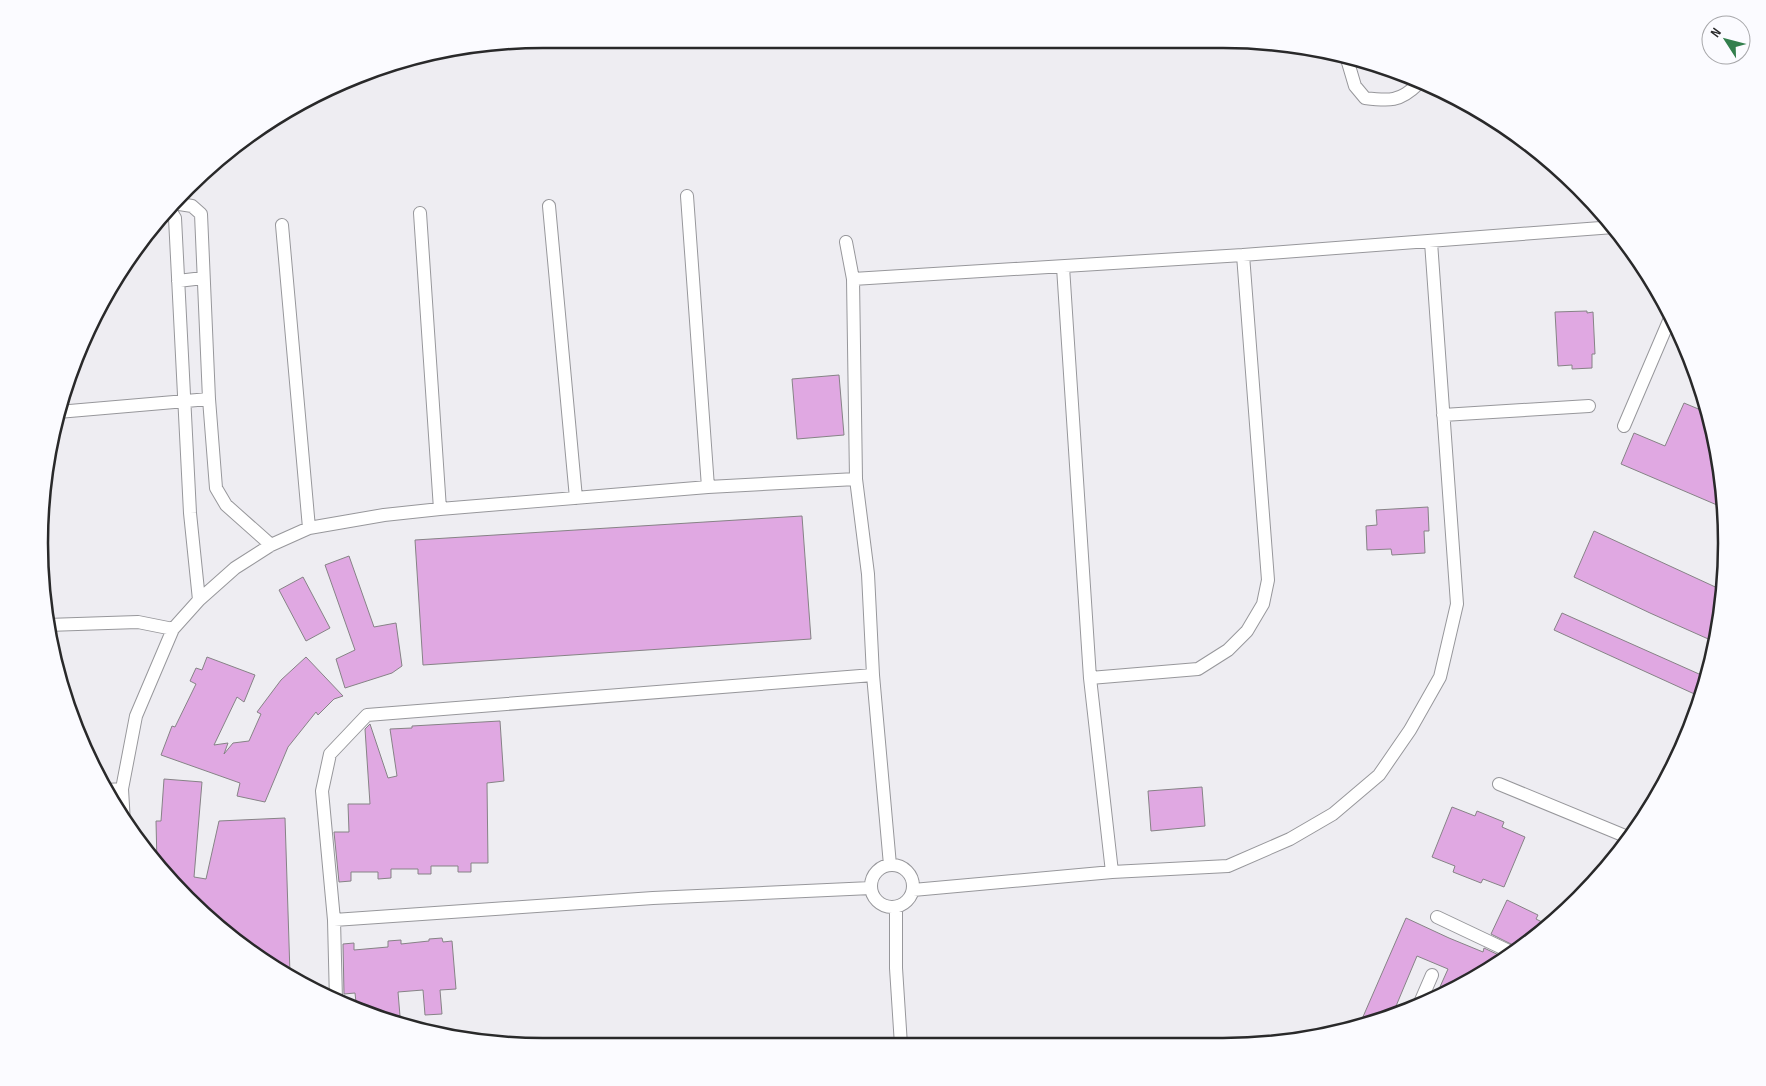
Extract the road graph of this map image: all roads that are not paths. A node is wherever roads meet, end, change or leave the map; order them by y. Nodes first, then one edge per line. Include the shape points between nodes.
1 (1348, 63) edge
2 (1416, 86) edge
3 (687, 196) dead end
4 (182, 204) edge
5 (550, 206) dead end
6 (420, 213) dead end
7 (172, 214) edge
8 (282, 225) dead end
9 (1605, 228) edge
10 (846, 242) dead end
11 (1431, 242) junction
12 (1243, 255) junction
13 (1063, 267) junction
14 (203, 278) junction
15 (853, 279) junction
16 (178, 281) junction
17 (1667, 325) edge
18 (209, 400) junction
19 (185, 401) junction
20 (1589, 406) dead end
21 (65, 411) edge
22 (1443, 415) junction
23 (1624, 426) dead end
24 (856, 480) junction
25 (708, 487) junction
26 (576, 498) junction
27 (440, 508) junction
28 (309, 528) junction
29 (271, 545) junction
30 (199, 600) junction
31 (55, 625) edge
32 (173, 629) junction
33 (873, 675) junction
34 (1090, 678) junction
35 (1499, 784) dead end
36 (122, 789) junction
37 (113, 790) edge
38 (123, 805) edge
39 (1623, 835) edge
40 (890, 865) junction
41 (1112, 872) junction
42 (871, 888) junction
43 (913, 890) junction
44 (896, 907) junction
45 (1437, 917) dead end
46 (334, 920) junction
47 (1506, 950) edge
48 (1432, 975) dead end
49 (336, 993) edge
50 (1423, 996) edge
51 (901, 1038) edge

1 - 2 street via 1355,86 1365,98 1385,100 1407,95
3 - 25 street
4 - 14 street via 192,206 201,214
5 - 26 street
6 - 27 street
7 - 16 street
8 - 28 street
9 - 11 street
10 - 15 street
11 - 12 street
11 - 22 street
12 - 13 street
12 - 34 street via 1268,580 1263,604 1247,631 1228,650 1198,668
13 - 15 street
13 - 34 street
14 - 16 street
14 - 18 street
15 - 24 street
16 - 19 street
17 - 23 street
18 - 19 street
18 - 29 street via 216,488 226,505
19 - 21 street
19 - 30 street via 190,513
20 - 22 street
22 - 41 street via 1457,604 1440,678 1379,775 1333,814 1290,839 1228,866
24 - 25 street
24 - 33 street via 868,574
25 - 26 street
26 - 27 street
27 - 28 street
28 - 29 street
29 - 30 street via 235,568
30 - 32 street
31 - 32 street via 138,622
32 - 36 street via 136,716
33 - 40 street
33 - 46 street via 367,715 330,754 322,791
34 - 41 street
35 - 39 street
36 - 37 street
36 - 38 street
40 - 42 street via 876,873 871,880
40 - 43 street via 898,866 910,875
41 - 43 street
42 - 44 street via 879,904
42 - 46 street via 652,898
43 - 44 street via 904,904
44 - 51 street
45 - 47 street
46 - 49 street
48 - 50 street

